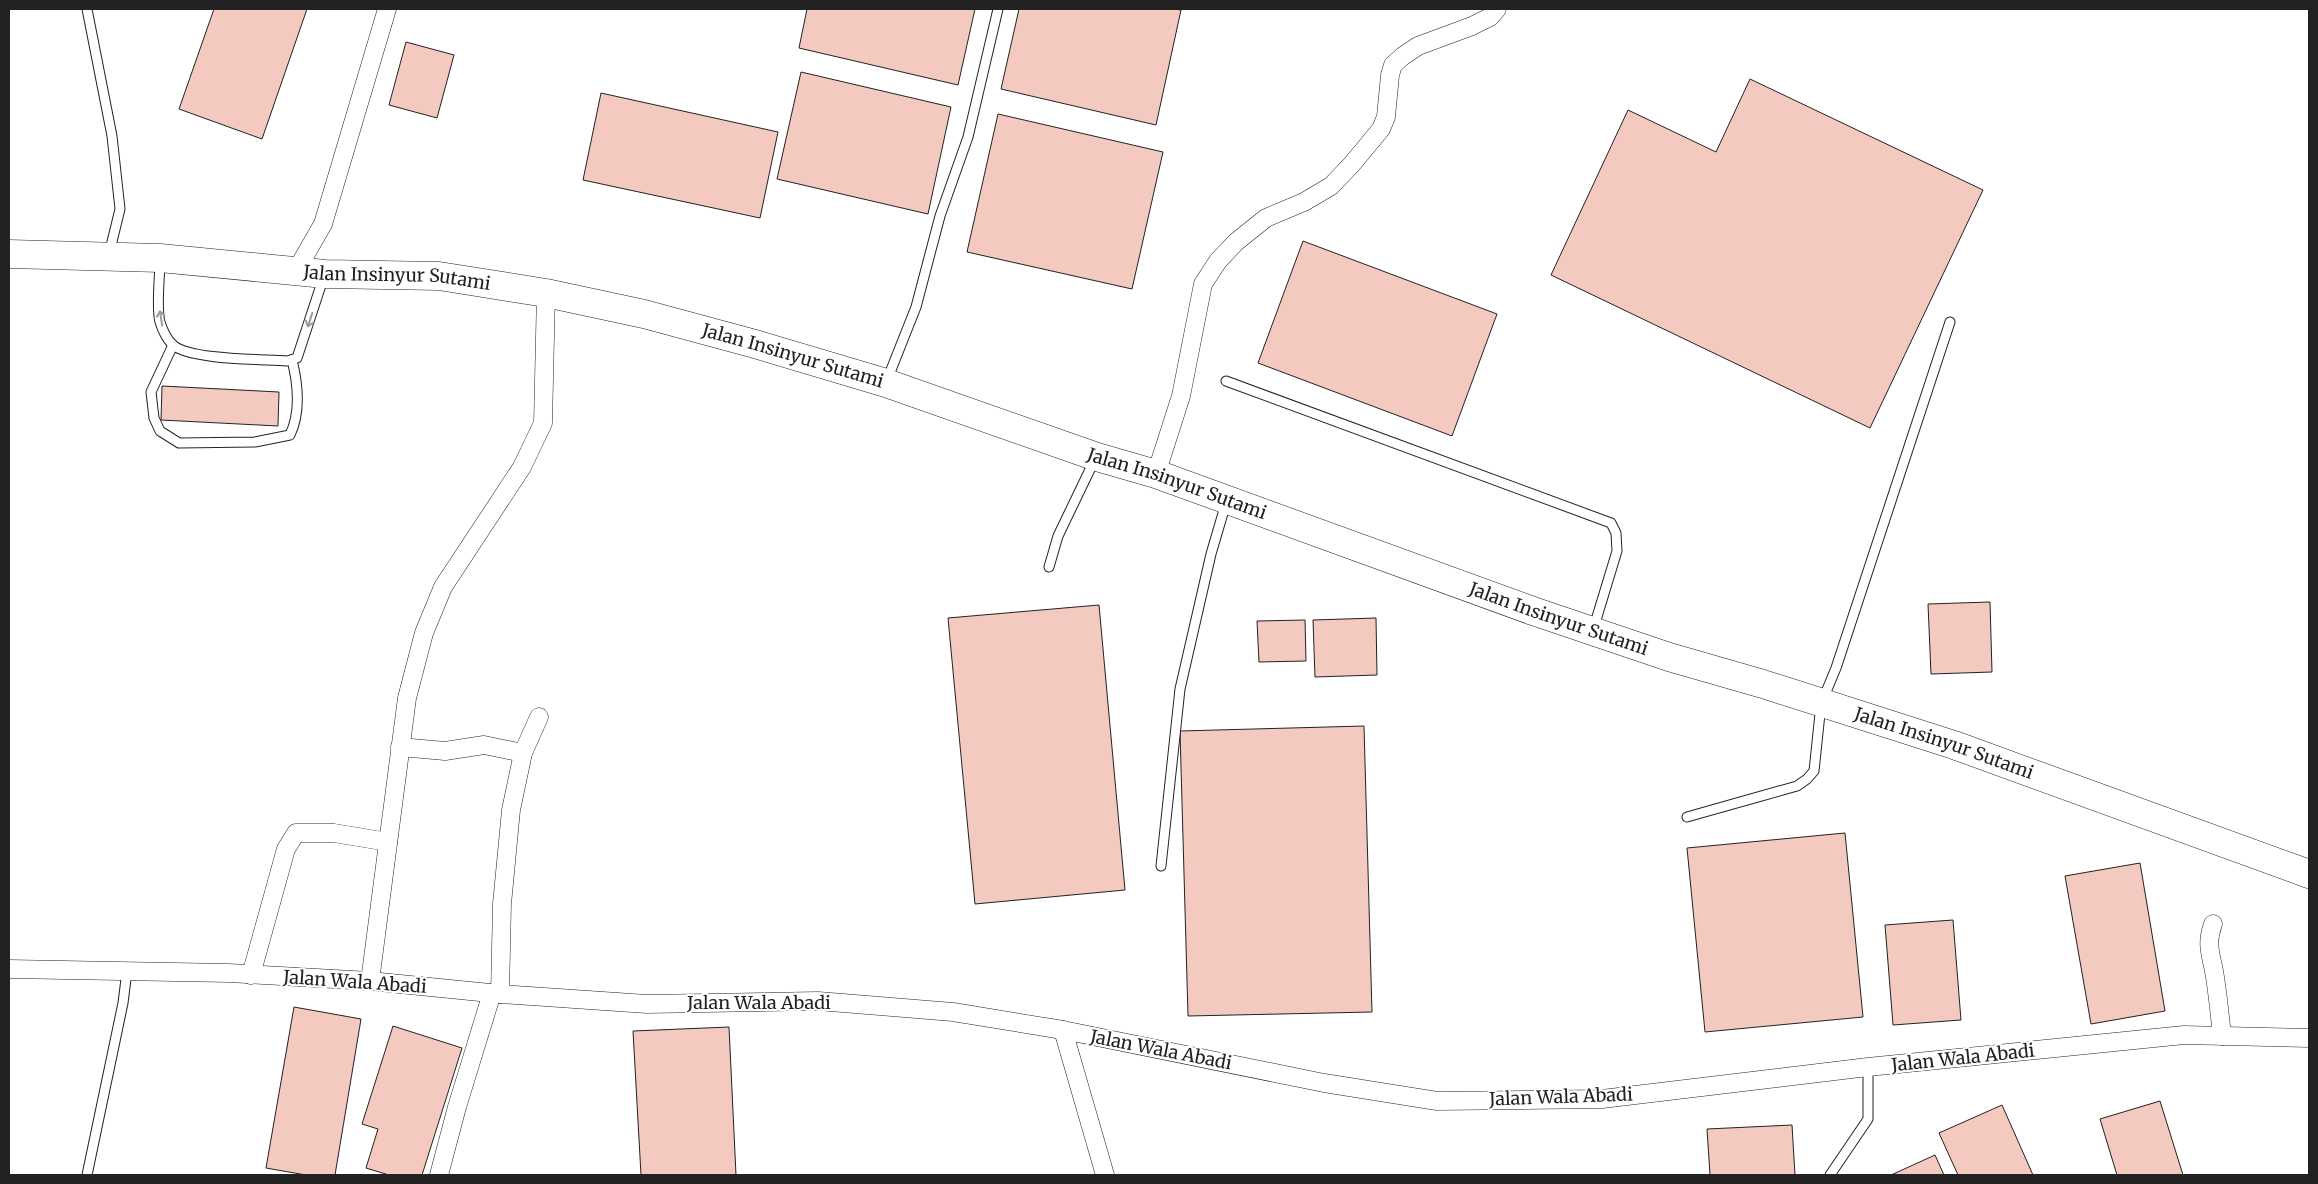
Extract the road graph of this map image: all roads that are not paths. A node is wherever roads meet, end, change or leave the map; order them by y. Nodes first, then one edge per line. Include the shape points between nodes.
1 (87, 9) edge
2 (387, 9) edge
3 (998, 9) edge
4 (1497, 9) edge
5 (9, 254) edge
6 (109, 258) junction
7 (160, 258) junction
8 (296, 271) junction
9 (325, 274) junction
10 (546, 293) junction
11 (1950, 322) dead end
12 (173, 345) junction
13 (292, 360) junction
14 (1226, 381) dead end
15 (886, 383) junction
16 (1097, 457) junction
17 (1156, 474) junction
18 (1227, 499) junction
19 (1049, 567) dead end
20 (1592, 631) junction
21 (1821, 704) junction
22 (539, 717) dead end
23 (400, 747) junction
24 (523, 753) junction
25 (1686, 817) dead end
26 (388, 842) junction
27 (1161, 866) dead end
28 (2309, 874) edge
29 (2213, 924) dead end
30 (9, 969) edge
31 (127, 971) junction
32 (251, 975) junction
33 (370, 981) junction
34 (496, 993) junction
35 (1063, 1030) junction
36 (2222, 1036) junction
37 (2309, 1038) edge
38 (1868, 1067) junction
39 (87, 1175) edge
40 (439, 1175) edge
41 (1105, 1175) edge
42 (1830, 1175) edge

1 - 6 lane via 112,136 120,209
2 - 8 street via 323,224
3 - 15 lane via 968,137 940,216 916,307
4 - 17 street via 1490,17 1472,26 1418,46 1403,56 1393,66 1390,75 1386,117 1381,129 1352,164 1332,186 1266,218 1218,261 1203,284 1181,396
5 - 6 highway, Jalan Insinyur Sutami
6 - 7 highway, Jalan Insinyur Sutami
7 - 8 highway, Jalan Insinyur Sutami
12 -> 7 lane via 159,320
8 - 9 highway, Jalan Insinyur Sutami
9 - 10 highway, Jalan Insinyur Sutami via 439,276
9 -> 13 lane via 299,353
10 - 15 highway, Jalan Insinyur Sutami via 644,314
10 - 23 street via 543,423 522,468 443,587 421,643 407,698
11 - 21 lane via 1836,668
12 - 13 lane via 182,351 202,355
12 - 13 lane via 151,392 154,418 160,431 179,443 255,442 290,435 294,426 298,384
14 - 20 lane via 1611,523 1616,533 1617,551
15 - 16 highway, Jalan Insinyur Sutami
16 - 17 highway, Jalan Insinyur Sutami
16 - 19 lane via 1058,536
17 - 18 highway, Jalan Insinyur Sutami
18 - 20 highway, Jalan Insinyur Sutami
18 - 27 lane via 1180,688
20 - 21 highway, Jalan Insinyur Sutami
21 - 25 lane via 1816,763 1808,779 1797,786
21 - 28 highway, Jalan Insinyur Sutami via 1954,745
22 - 24 street
23 - 24 street via 445,751 484,745
23 - 26 street
24 - 34 street via 511,810
26 - 32 street via 334,833 296,833 286,848
26 - 33 street
29 - 36 street via 2208,938 2209,952
30 - 31 street, Jalan Wala Abadi
31 - 32 street, Jalan Wala Abadi
31 - 39 lane
32 - 33 street, Jalan Wala Abadi
33 - 34 street, Jalan Wala Abadi
34 - 35 street, Jalan Wala Abadi via 647,1004 818,1001 953,1012
34 - 40 street via 457,1107
35 - 38 street, Jalan Wala Abadi via 1324,1083 1438,1101 1602,1099
35 - 41 street
36 - 37 street, Jalan Wala Abadi
36 - 38 street, Jalan Wala Abadi via 2184,1035
38 - 42 lane via 1868,1119

